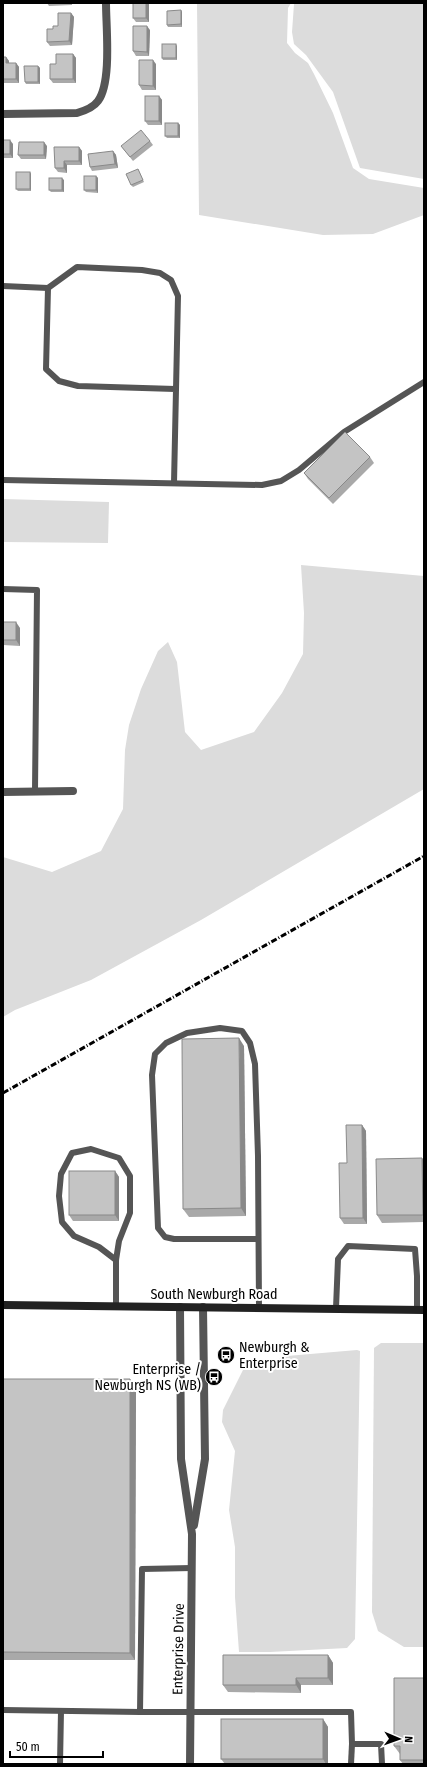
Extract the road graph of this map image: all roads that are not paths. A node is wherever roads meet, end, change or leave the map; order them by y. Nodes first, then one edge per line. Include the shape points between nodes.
1 (106, 3) edge
2 (3, 114) edge
3 (3, 286) edge
4 (48, 288) junction
5 (424, 382) edge
6 (174, 389) junction
7 (3, 480) edge
8 (174, 483) junction
9 (3, 589) edge
10 (35, 791) junction
11 (73, 791) dead end
12 (3, 792) edge
13 (258, 1239) junction
14 (116, 1260) junction
15 (3, 1306) edge
16 (116, 1307) junction
17 (180, 1307) junction
18 (204, 1307) junction
19 (259, 1308) junction
20 (336, 1308) junction
21 (421, 1310) edge
22 (192, 1534) junction
23 (192, 1568) junction
24 (3, 1710) edge
25 (61, 1711) junction
26 (140, 1712) junction
27 (190, 1712) junction
28 (352, 1744) junction
29 (60, 1764) edge
30 (190, 1764) edge
31 (351, 1764) edge
32 (382, 1764) edge

1 - 2 street via 106,80 98,102 76,113
3 - 4 lane
4 - 6 lane via 46,369 59,381 78,386
4 - 6 lane via 77,267 142,270 160,273 171,280 178,296
5 - 8 lane via 344,432 299,470 281,481 262,485
6 - 8 lane
7 - 8 lane
9 - 10 lane via 37,590
10 - 11 street
10 - 12 street
13 - 13 lane via 255,1064 250,1043 242,1031 220,1028 187,1033 166,1043 155,1054 152,1075 158,1228 165,1237 174,1239
13 - 19 lane
14 - 14 lane via 119,1241 130,1213 130,1176 119,1158 91,1149 72,1153 61,1174 59,1196 62,1222 74,1236 99,1247
14 - 16 lane
15 - 16 main road, South Newburgh Road
16 - 17 main road, South Newburgh Road
17 - 18 main road, South Newburgh Road
17 - 22 street, Enterprise Drive via 181,1459
18 - 19 main road, South Newburgh Road
18 - 22 street, Enterprise Drive via 205,1459
19 - 20 main road, South Newburgh Road
20 - 21 main road, South Newburgh Road
20 - 21 lane via 338,1259 348,1246 415,1249
22 - 23 street, Enterprise Drive
23 - 26 lane via 142,1569
23 - 27 street, Enterprise Drive
24 - 25 lane
25 - 26 lane
25 - 29 lane
26 - 27 lane
27 - 28 lane via 351,1712
27 - 30 street, Enterprise Drive
28 - 31 lane
28 - 32 lane via 381,1744

